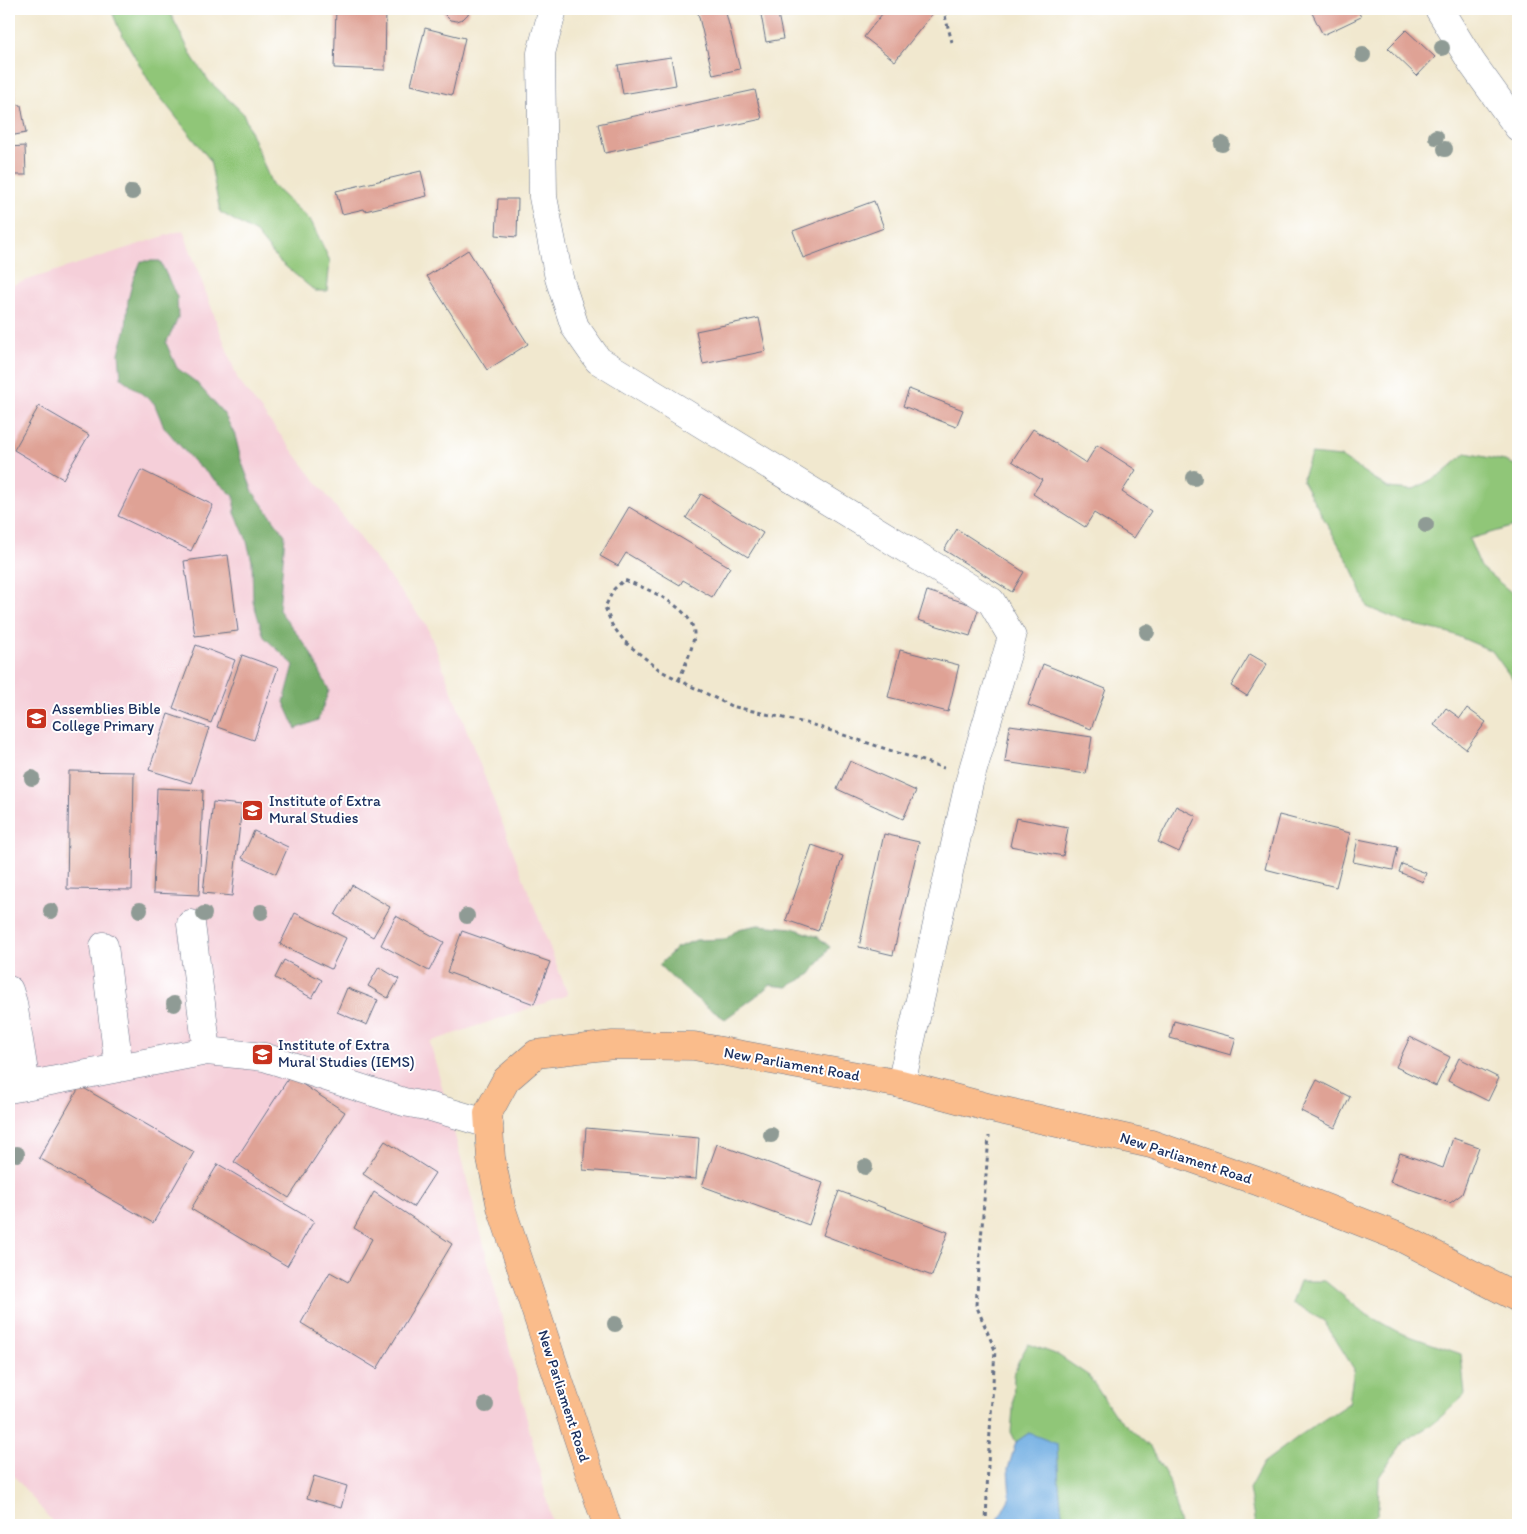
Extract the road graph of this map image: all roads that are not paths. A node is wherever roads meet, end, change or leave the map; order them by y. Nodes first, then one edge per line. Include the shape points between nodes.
1 (553, 9) edge
2 (1439, 9) edge
3 (1518, 127) edge
4 (191, 924) dead end
5 (104, 946) dead end
6 (9, 990) edge
7 (207, 1051) junction
8 (119, 1068) junction
9 (901, 1084) junction
10 (17, 1087) edge
11 (489, 1124) junction
12 (1518, 1298) edge
13 (607, 1525) edge

1 - 9 street via 541,53 544,196 559,278 575,327 598,360 991,601 1012,638 970,779
2 - 3 street via 1472,63
4 - 7 street
5 - 8 street
6 - 10 street
7 - 8 street
7 - 11 street via 264,1057 404,1102
8 - 10 street
9 - 11 main road, New Parliament Road via 694,1046 613,1044 536,1054 506,1080 488,1113
9 - 12 main road, New Parliament Road via 1151,1144 1257,1181 1402,1238
11 - 13 main road, New Parliament Road via 491,1158 501,1206

